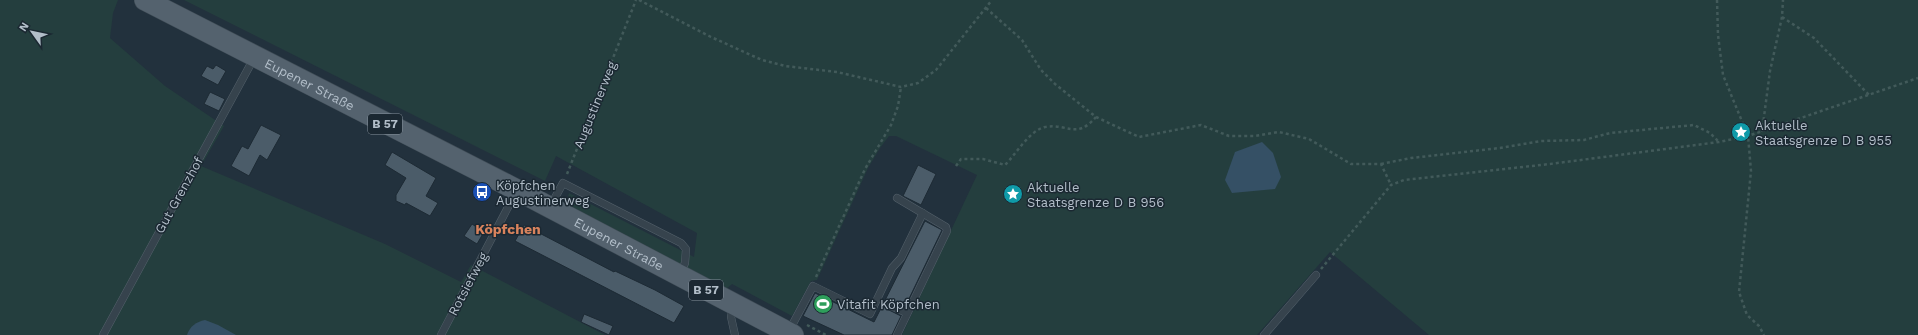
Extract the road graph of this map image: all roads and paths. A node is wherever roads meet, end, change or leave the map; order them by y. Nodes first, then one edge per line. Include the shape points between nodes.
1 (145, 0) edge
2 (638, 0) edge
3 (992, 0) edge
4 (1717, 0) edge
5 (1782, 0) edge
6 (986, 8) junction
7 (1782, 17) junction
8 (255, 56) junction
9 (1918, 78) edge
10 (901, 87) junction
11 (1870, 95) junction
12 (1096, 117) junction
13 (1762, 132) junction
14 (1748, 136) junction
15 (1719, 142) junction
16 (1381, 164) junction
17 (956, 166) dead end
18 (563, 183) junction
19 (1391, 186) junction
20 (517, 190) junction
21 (897, 198) dead end
22 (550, 208) junction
23 (923, 212) junction
24 (1316, 275) joint
25 (679, 276) junction
26 (813, 286) junction
27 (734, 304) junction
28 (889, 305) dead end
29 (907, 313) junction
30 (790, 331) edge
31 (103, 335) edge
32 (441, 335) edge
33 (735, 335) edge
34 (826, 335) edge
35 (897, 335) edge
36 (1264, 335) edge
37 (1764, 335) edge

1 - 8 main road, Eupener Straße / B 57
2 - 10 path via 762,60 786,66 837,72
2 - 18 path, Augustinerweg
3 - 6 path
4 - 14 path via 1723,75
5 - 7 path
6 - 10 path via 936,70 918,83
6 - 12 path via 1022,40 1041,70
7 - 11 path via 1814,38
7 - 13 path via 1770,71
8 - 20 main road, Eupener Straße / B 57
8 - 31 lane, Gut Grenzhof
9 - 11 path
10 - 26 path via 891,126 865,169
11 - 13 path
12 - 16 path via 1139,137 1201,125 1229,136 1255,136 1279,132 1309,139 1351,164
12 - 17 path via 1088,126 1075,130 1044,127 1031,135 1006,165 983,159 961,159
13 - 14 path
14 - 15 path
14 - 37 path via 1751,171 1739,292 1748,315
15 - 16 path via 1710,133 1694,125 1610,133 1584,140 1541,141
15 - 19 path via 1404,180
16 - 19 path
18 - 22 lane
18 - 25 lane via 681,243 686,249 686,263
19 - 24 path
20 - 22 main road, Eupener Straße / B 57
20 - 32 lane, Rotsiefweg
21 - 23 lane
22 - 25 main road, Eupener Straße / B 57
23 - 26 lane via 902,258 892,268 870,314
23 - 29 lane via 946,227 947,231
24 - 36 lane
25 - 27 main road, Eupener Straße / B 57
26 - 30 lane
27 - 30 main road, Eupener Straße / B 57
27 - 33 lane via 731,317
28 - 29 lane
29 - 35 lane
30 - 34 path via 801,322

